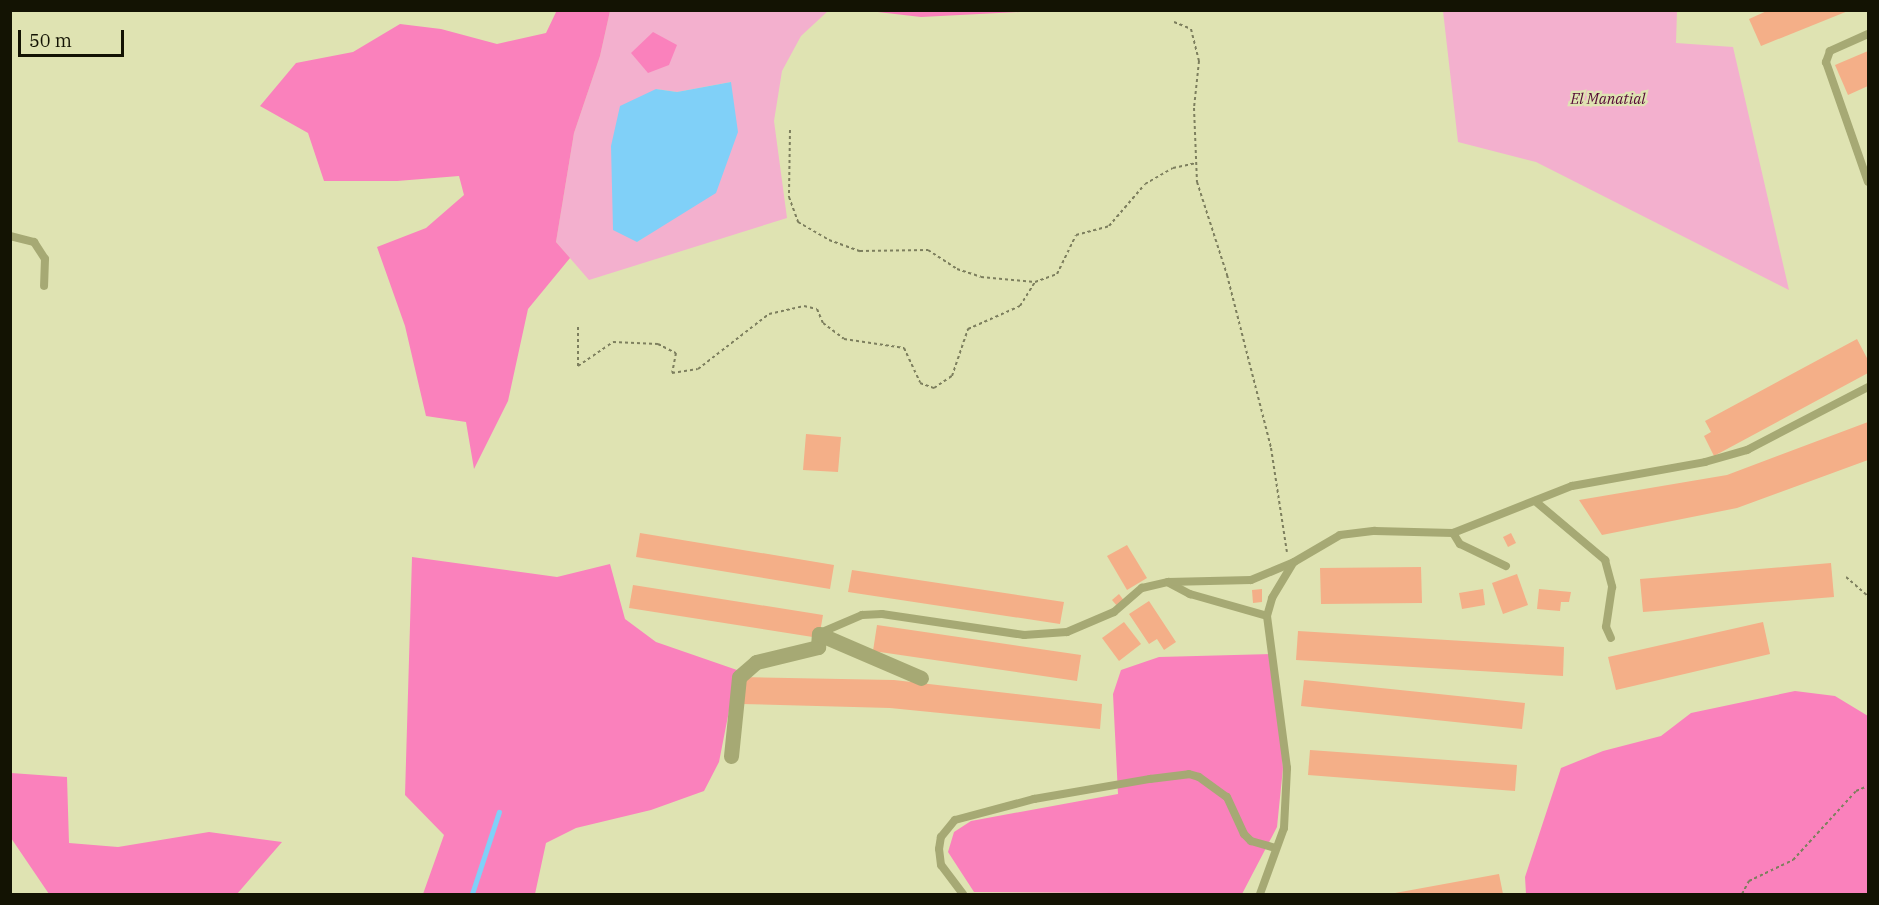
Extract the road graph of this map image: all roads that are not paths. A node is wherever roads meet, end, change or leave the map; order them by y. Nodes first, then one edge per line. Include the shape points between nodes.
1 (1869, 34) edge
2 (1869, 182) edge
3 (10, 236) edge
4 (44, 286) dead end
5 (1869, 387) edge
6 (1535, 501) junction
7 (1454, 533) junction
8 (1294, 562) junction
9 (1506, 567) dead end
10 (1168, 582) junction
11 (1268, 616) junction
12 (819, 634) junction
13 (1611, 638) dead end
14 (921, 678) dead end
15 (731, 756) dead end
16 (1275, 848) junction
17 (963, 894) edge
18 (1260, 894) edge

1 - 2 lane via 1830,51 1826,62
3 - 4 lane via 34,242 45,259
5 - 6 lane via 1747,450 1705,462 1572,486
6 - 7 lane
6 - 13 lane via 1605,560 1612,587 1606,627
7 - 8 lane via 1375,531 1340,535
7 - 9 lane via 1460,544
8 - 10 lane via 1236,582
8 - 11 lane via 1272,598
10 - 11 lane via 1190,594
10 - 12 lane via 1142,588 1114,612 1067,632 1024,635 882,614 862,615
11 - 16 lane via 1287,768 1284,828
12 - 14 street
12 - 15 street via 818,647 756,662 739,677
16 - 17 lane via 1244,834 1227,797 1199,777 1189,774 1150,778 1034,799 955,820 941,837 939,849 941,865
16 - 18 lane

